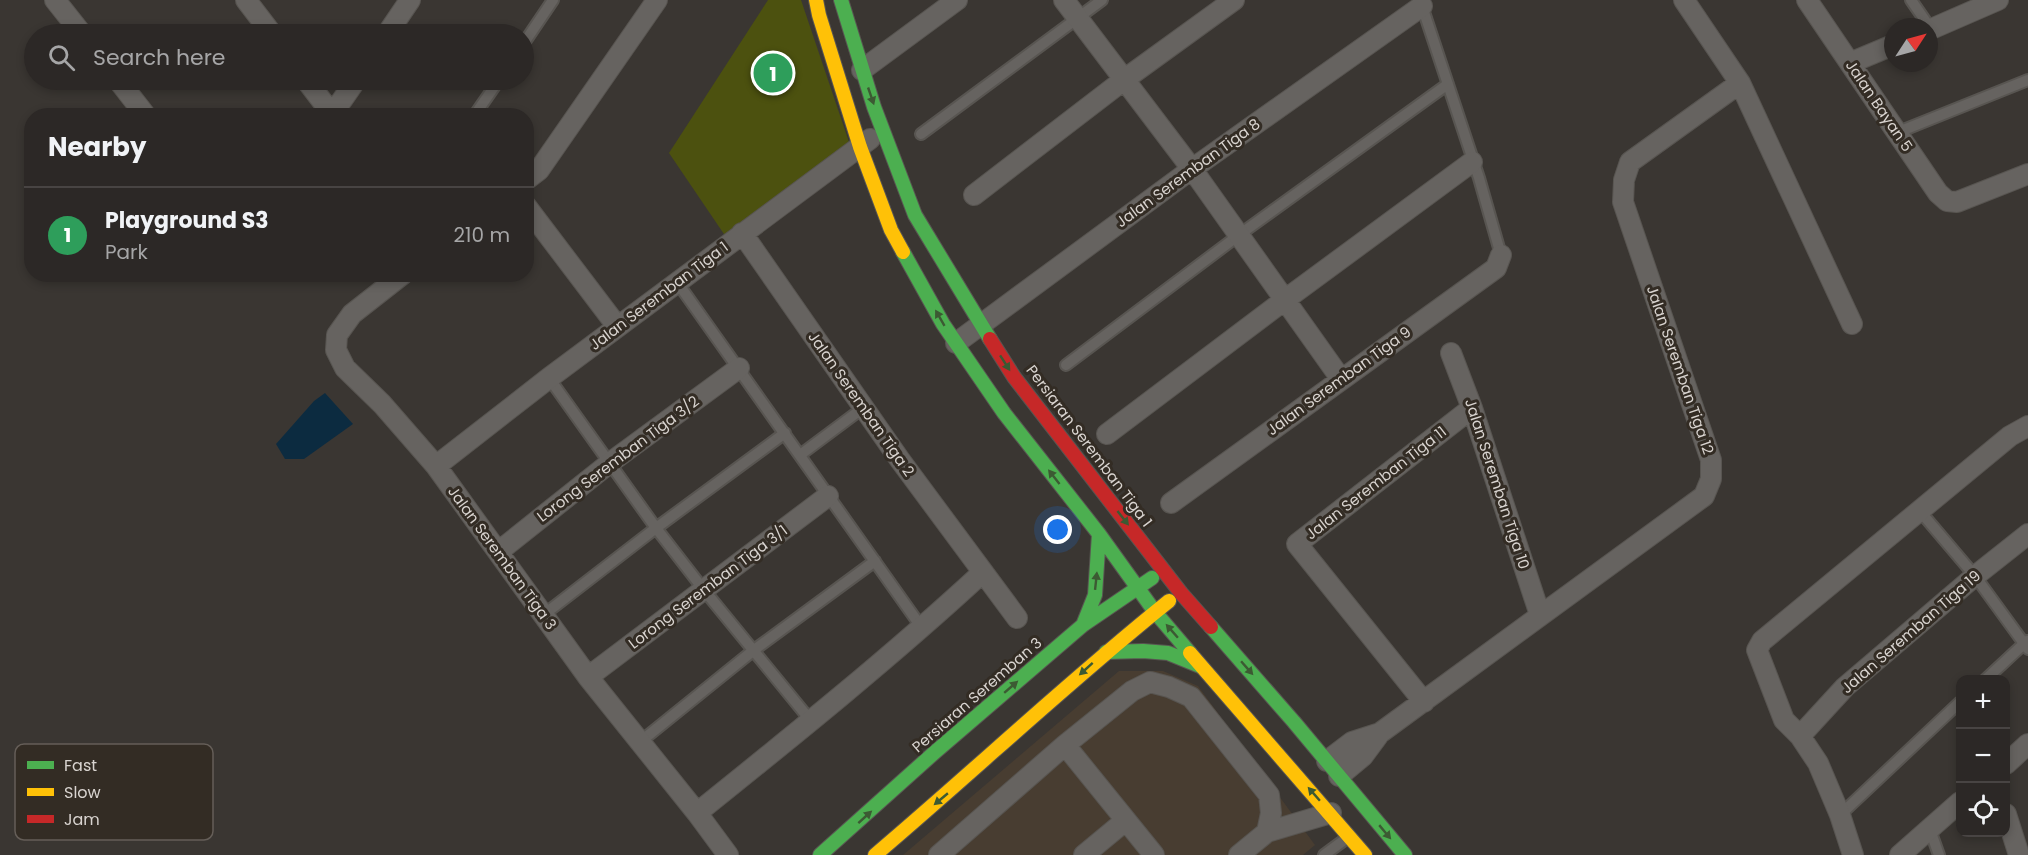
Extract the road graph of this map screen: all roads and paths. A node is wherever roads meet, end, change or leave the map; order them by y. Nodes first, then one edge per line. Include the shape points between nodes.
1 (55, 0) edge
2 (246, 0) edge
3 (410, 0) edge
4 (553, 0) edge
5 (657, 0) edge
6 (816, 0) edge
7 (841, 0) edge
8 (957, 0) edge
9 (1064, 0) edge
10 (1102, 0) edge
11 (1234, 0) edge
12 (1684, 0) edge
13 (1807, 0) edge
14 (1911, 0) edge
15 (1998, 0) edge
16 (1421, 3) edge
17 (1076, 18) junction
18 (1923, 18) edge
19 (74, 24) edge
20 (264, 24) edge
21 (394, 24) edge
22 (1938, 26) edge
23 (534, 28) edge
24 (1884, 49) edge
25 (1850, 63) junction
26 (862, 70) junction
27 (1125, 79) junction
28 (2028, 80) edge
29 (1740, 83) junction
30 (1448, 84) junction
31 (126, 90) edge
32 (313, 90) edge
33 (349, 90) edge
34 (492, 90) edge
35 (140, 108) edge
36 (327, 108) edge
37 (337, 108) edge
38 (480, 108) edge
39 (884, 129) junction
40 (1896, 133) junction
41 (921, 135) dead end
42 (860, 147) junction
43 (1472, 162) junction
44 (1192, 169) junction
45 (534, 174) edge
46 (2028, 174) edge
47 (974, 195) dead end
48 (534, 216) edge
49 (742, 233) junction
50 (1239, 235) junction
51 (1501, 255) joint
52 (393, 282) edge
53 (677, 282) junction
54 (1286, 299) junction
55 (1852, 324) dead end
56 (981, 325) junction
57 (617, 326) junction
58 (956, 343) junction
59 (1451, 353) dead end
60 (1066, 365) dead end
61 (739, 368) junction
62 (549, 378) junction
63 (1341, 379) junction
64 (863, 408) junction
65 (1472, 408) junction
66 (2028, 426) edge
67 (785, 433) junction
68 (1107, 434) dead end
69 (800, 455) junction
70 (611, 462) junction
71 (436, 466) junction
72 (828, 496) junction
73 (1171, 503) dead end
74 (1919, 510) junction
75 (656, 528) junction
76 (1099, 534) junction
77 (2028, 534) edge
78 (498, 552) junction
79 (875, 561) junction
80 (1163, 570) junction
81 (982, 573) junction
82 (1975, 576) junction
83 (1138, 588) junction
84 (704, 590) junction
85 (1181, 592) junction
86 (1155, 612) junction
87 (1540, 615) junction
88 (542, 616) junction
89 (1017, 618) dead end
90 (1083, 625) junction
91 (921, 628) junction
92 (2026, 644) edge
93 (754, 650) junction
94 (1106, 652) junction
95 (1204, 668) junction
96 (1991, 675) edge
97 (588, 677) junction
98 (1424, 702) junction
99 (1956, 706) edge
100 (811, 721) junction
101 (1800, 736) junction
102 (640, 742) junction
103 (2028, 744) edge
104 (1065, 745) junction
105 (2010, 760) edge
106 (1333, 769) junction
107 (1956, 805) edge
108 (697, 813) junction
109 (1331, 813) junction
110 (1840, 815) junction
111 (1125, 821) junction
112 (1929, 827) junction
113 (2010, 827) edge
114 (1267, 832) junction
115 (1349, 836) junction
116 (728, 855) edge
117 (820, 855) edge
118 (875, 855) edge
119 (939, 855) edge
120 (1084, 855) edge
121 (1155, 855) edge
122 (1239, 855) edge
123 (1324, 855) edge
124 (1365, 855) edge
125 (1405, 855) edge
126 (1853, 855) edge
127 (1900, 855) edge
128 (1939, 855) edge
129 (2019, 855) edge

1 - 19 street
2 - 20 street
3 - 21 street
4 - 23 lane
5 - 45 street
6 - 42 main road
7 - 26 main road, Persiaran Seremban Tiga 1
8 - 26 street
9 - 17 street
10 - 17 lane
11 - 27 street
12 - 29 street
13 - 25 street, Jalan Bayan 5
14 - 18 lane
15 - 22 street
16 - 30 lane
16 - 44 street, Jalan Seremban Tiga 8
17 - 27 street
17 - 41 lane
24 - 25 street
25 - 40 street, Jalan Bayan 5
26 -> 39 main road, Persiaran Seremban Tiga 1
27 - 44 street
27 - 47 street
28 - 40 lane
29 - 55 street
29 - 87 street, Jalan Seremban Tiga 12 via 1630,162 1624,180 1623,202 1711,460 1711,478 1704,496
30 - 43 lane
30 - 50 lane
31 - 35 street
32 - 36 street
33 - 37 street
34 - 38 lane
39 - 42 street, Jalan Seremban Tiga 1
39 - 56 main road, Persiaran Seremban Tiga 1 via 915,215
40 - 46 street, Jalan Bayan 5 via 1947,201 1957,202
42 - 49 street, Jalan Seremban Tiga 1
58 -> 42 main road via 891,230
43 - 51 lane
43 - 54 street
44 - 50 street
44 - 56 street, Jalan Seremban Tiga 8
48 - 57 street
49 - 53 street, Jalan Seremban Tiga 1
49 - 64 street, Jalan Seremban Tiga 2
50 - 54 street
50 - 60 lane
51 - 63 street, Jalan Seremban Tiga 9 via 1496,268
52 - 71 street, Jalan Seremban Tiga 3 via 352,314 337,335 336,350 345,368
53 - 57 street, Jalan Seremban Tiga 1
53 - 61 lane
54 - 63 street
54 - 68 street
56 - 58 street, Jalan Seremban Tiga 8
56 -> 80 main road, Persiaran Seremban Tiga 1 via 1014,377
57 - 62 street, Jalan Seremban Tiga 1
76 -> 58 main road via 1004,413
59 - 65 street, Jalan Seremban Tiga 10
61 - 67 lane
61 - 70 street, Lorong Seremban Tiga 3/2
62 - 70 lane
62 - 71 street, Jalan Seremban Tiga 1
63 - 73 street, Jalan Seremban Tiga 9
64 - 69 lane
64 - 81 street, Jalan Seremban Tiga 2
65 - 87 street, Jalan Seremban Tiga 10
65 - 98 street, Jalan Seremban Tiga 11 via 1297,544
66 - 74 street via 2010,436
67 - 69 lane
67 - 75 lane
69 - 72 lane
70 - 75 lane
70 - 78 street, Lorong Seremban Tiga 3/2
71 - 78 street, Jalan Seremban Tiga 3
72 - 79 lane
72 - 84 street, Lorong Seremban Tiga 3/1
74 - 82 lane
74 - 101 street via 1762,641 1757,650 1784,720
75 - 84 lane
75 - 88 lane
76 - 83 main road
90 -> 76 main road via 1095,595
77 - 82 street, Jalan Seremban Tiga 19
78 - 88 street, Jalan Seremban Tiga 3
79 - 91 lane
79 - 93 lane
80 - 83 main road, Persiaran Seremban 3
80 - 85 main road, Persiaran Seremban Tiga 1
81 - 89 street, Jalan Seremban Tiga 2
81 - 91 street
82 - 92 lane
82 - 101 street, Jalan Seremban Tiga 19 via 1845,687
83 - 86 main road
83 - 90 main road, Persiaran Seremban 3
84 - 93 lane
84 - 97 street, Lorong Seremban Tiga 3/1
85 - 86 main road
85 -> 106 main road, Persiaran Seremban Tiga 1
86 - 94 main road
95 -> 86 main road
87 - 98 street, Jalan Seremban Tiga 12
88 - 97 street, Jalan Seremban Tiga 3
117 -> 90 main road, Persiaran Seremban 3
91 - 100 street
92 - 96 lane
93 - 100 lane
93 - 102 lane
94 - 95 main road via 1168,653
94 -> 118 main road
109 -> 95 main road
97 - 102 street, Jalan Seremban Tiga 3
98 - 106 street, Jalan Seremban Tiga 12 via 1380,733 1352,742
99 - 110 lane
100 - 108 street
101 - 110 street via 1818,763
102 - 108 street, Jalan Seremban Tiga 3
103 - 105 street
104 - 111 street
104 - 114 street via 1132,691 1150,682 1169,687 1191,697 1269,795
104 - 119 street
106 -> 125 main road, Persiaran Seremban Tiga 1
107 - 112 street
108 - 116 street, Jalan Seremban Tiga 3
109 - 114 street
109 - 115 main road
110 - 126 street
111 - 120 street
111 - 121 street
112 - 127 street
112 - 128 lane
113 - 129 street
114 - 122 street
115 - 123 lane
115 - 124 main road

